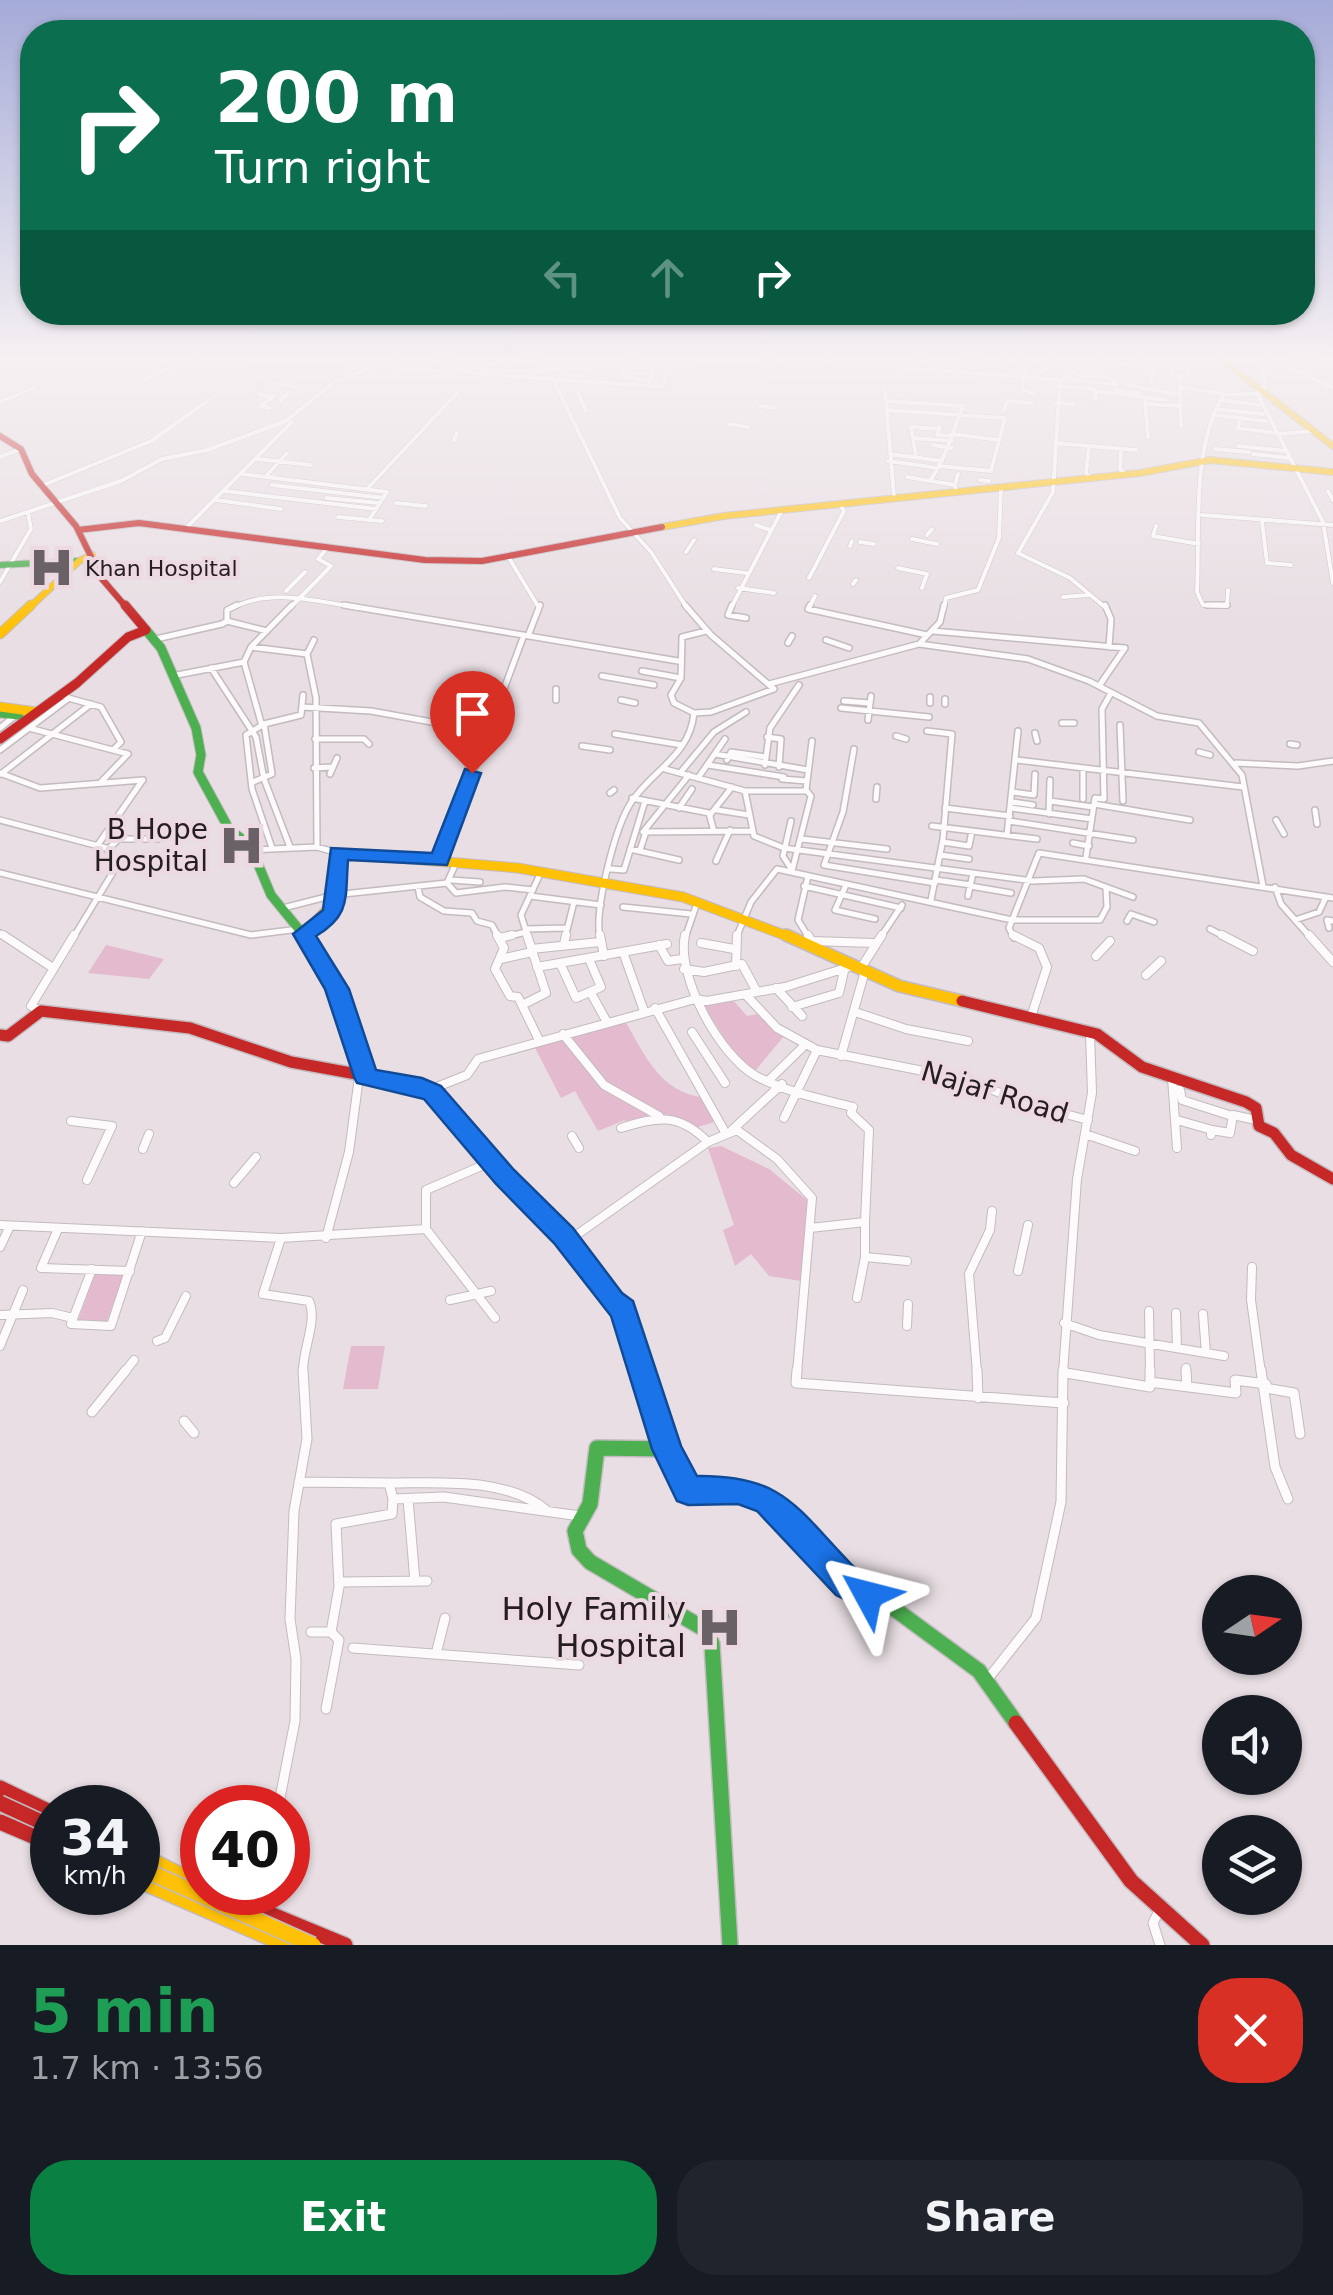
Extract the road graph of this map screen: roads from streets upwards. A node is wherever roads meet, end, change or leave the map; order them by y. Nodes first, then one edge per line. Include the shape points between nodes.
1 (1089, 446) edge
2 (17, 447) edge
3 (137, 447) edge
4 (216, 447) edge
5 (268, 447) edge
6 (407, 447) edge
7 (583, 447) edge
8 (889, 447) edge
9 (914, 447) edge
10 (949, 447) edge
11 (998, 447) edge
12 (1055, 447) edge
13 (1097, 447) edge
14 (1206, 447) edge
15 (1273, 447) edge
16 (21, 449) junction
17 (1122, 449) junction
18 (1215, 449) dead end
19 (1286, 449) joint
20 (1136, 450) dead end
21 (287, 453) dead end
22 (890, 454) junction
23 (0, 456) edge
24 (1228, 456) junction
25 (916, 457) junction
26 (256, 459) junction
27 (1203, 460) junction
28 (888, 461) junction
29 (279, 462) junction
30 (1294, 463) junction
31 (940, 465) junction
32 (1333, 472) edge
33 (242, 474) junction
34 (958, 474) dead end
35 (1126, 475) junction
36 (266, 476) junction
37 (907, 477) dead end
38 (280, 478) junction
39 (1092, 479) junction
40 (297, 480) junction
41 (980, 480) dead end
42 (930, 481) junction
43 (1053, 481) junction
44 (994, 483) junction
45 (326, 484) junction
46 (41, 486) junction
47 (272, 486) junction
48 (289, 487) junction
49 (356, 487) junction
50 (368, 488) junction
51 (956, 488) junction
52 (305, 489) junction
53 (224, 490) junction
54 (320, 491) junction
55 (1328, 491) dead end
56 (328, 495) junction
57 (261, 496) junction
58 (894, 496) junction
59 (278, 498) junction
60 (215, 500) junction
61 (295, 500) junction
62 (382, 500) junction
63 (1333, 500) edge
64 (346, 501) junction
65 (58, 502) junction
66 (310, 502) junction
67 (838, 502) junction
68 (321, 504) junction
69 (396, 504) dead end
70 (251, 505) junction
71 (426, 506) dead end
72 (268, 507) junction
73 (289, 507) dead end
74 (305, 508) dead end
75 (281, 509) dead end
76 (782, 509) junction
77 (376, 510) junction
78 (28, 513) junction
79 (1202, 515) junction
80 (369, 520) junction
81 (0, 521) edge
82 (382, 521) dead end
83 (1262, 521) junction
84 (756, 525) dead end
85 (1333, 525) edge
86 (1156, 526) dead end
87 (1323, 526) junction
88 (186, 528) junction
89 (932, 529) dead end
90 (78, 530) junction
91 (770, 530) junction
92 (634, 534) junction
93 (927, 535) dead end
94 (912, 539) dead end
95 (694, 540) dead end
96 (860, 542) dead end
97 (874, 544) dead end
98 (936, 544) dead end
99 (1199, 544) junction
100 (329, 546) junction
101 (686, 552) dead end
102 (92, 554) junction
103 (508, 558) junction
104 (80, 560) junction
105 (5, 565) edge
106 (1291, 566) dead end
107 (898, 568) dead end
108 (714, 569) dead end
109 (1050, 569) dead end
110 (305, 572) dead end
111 (746, 574) junction
112 (1043, 576) dead end
113 (809, 578) dead end
114 (0, 582) edge
115 (1333, 584) edge
116 (738, 588) junction
117 (922, 588) dead end
118 (944, 589) dead end
119 (1228, 590) dead end
120 (286, 592) dead end
121 (774, 593) dead end
122 (1090, 595) junction
123 (815, 596) dead end
124 (302, 597) junction
125 (1063, 597) dead end
126 (946, 598) junction
127 (746, 618) dead end
128 (227, 621) junction
129 (705, 627) junction
130 (146, 630) junction
131 (267, 631) junction
132 (931, 633) junction
133 (0, 634) edge
134 (526, 635) junction
135 (792, 636) dead end
136 (156, 639) junction
137 (314, 640) dead end
138 (826, 640) dead end
139 (788, 644) dead end
140 (919, 644) junction
141 (251, 647) junction
142 (850, 648) dead end
143 (1109, 648) junction
144 (307, 654) junction
145 (678, 661) junction
146 (244, 662) junction
147 (211, 668) junction
148 (642, 671) dead end
149 (171, 676) junction
150 (602, 676) dead end
151 (681, 678) junction
152 (769, 684) junction
153 (654, 685) dead end
154 (799, 686) dead end
155 (1099, 686) junction
156 (556, 689) dead end
157 (1111, 692) junction
158 (302, 695) dead end
159 (64, 697) junction
160 (556, 700) dead end
161 (621, 700) dead end
162 (844, 700) dead end
163 (635, 703) dead end
164 (91, 704) junction
165 (870, 704) junction
166 (316, 706) junction
167 (302, 707) junction
168 (840, 708) dead end
169 (0, 710) edge
170 (258, 710) junction
171 (746, 712) dead end
172 (694, 713) junction
173 (17, 714) junction
174 (241, 714) junction
175 (1192, 714) dead end
176 (929, 717) dead end
177 (32, 719) junction
178 (868, 720) dead end
179 (1062, 722) dead end
180 (1074, 723) dead end
181 (1199, 723) junction
182 (263, 725) junction
183 (1120, 725) dead end
184 (0, 728) edge
185 (654, 730) dead end
186 (252, 731) junction
187 (1018, 731) dead end
188 (488, 732) junction
189 (928, 732) dead end
190 (52, 734) junction
191 (615, 734) dead end
192 (896, 736) dead end
193 (766, 737) junction
194 (0, 739) edge
195 (315, 739) junction
196 (648, 739) junction
197 (725, 739) dead end
198 (906, 740) dead end
199 (820, 744) dead end
200 (368, 745) joint
201 (383, 745) dead end
202 (682, 745) junction
203 (582, 746) dead end
204 (854, 749) dead end
205 (0, 750) edge
206 (113, 750) junction
207 (610, 750) dead end
208 (1200, 752) dead end
209 (715, 754) junction
210 (1210, 755) dead end
211 (337, 758) dead end
212 (728, 760) junction
213 (1017, 760) junction
214 (765, 761) junction
215 (1333, 761) edge
216 (1236, 763) junction
217 (1314, 764) junction
218 (708, 765) junction
219 (779, 767) junction
220 (314, 768) junction
221 (724, 768) junction
222 (1082, 768) junction
223 (665, 769) junction
224 (791, 769) junction
225 (808, 770) junction
226 (1102, 770) junction
227 (1323, 772) dead end
228 (680, 773) junction
229 (1122, 773) junction
230 (0, 774) edge
231 (1034, 774) dead end
232 (689, 775) junction
233 (698, 778) junction
234 (783, 778) junction
235 (264, 779) junction
236 (1050, 780) dead end
237 (254, 782) junction
238 (807, 782) junction
239 (99, 784) junction
240 (681, 786) junction
241 (732, 787) junction
242 (1244, 787) junction
243 (877, 788) dead end
244 (777, 789) junction
245 (745, 791) junction
246 (807, 791) junction
247 (1014, 792) junction
248 (631, 798) junction
249 (876, 799) dead end
250 (1083, 800) dead end
251 (645, 801) junction
252 (1050, 801) junction
253 (1123, 801) dead end
254 (661, 805) junction
255 (1033, 805) dead end
256 (1094, 806) junction
257 (679, 808) junction
258 (945, 808) junction
259 (717, 810) junction
260 (1315, 810) dead end
261 (1010, 812) junction
262 (750, 814) junction
263 (1049, 814) junction
264 (710, 816) junction
265 (840, 819) junction
266 (0, 820) edge
267 (854, 820) dead end
268 (1092, 820) junction
269 (1190, 820) dead end
270 (1276, 820) dead end
271 (792, 821) dead end
272 (1318, 824) dead end
273 (932, 826) dead end
274 (944, 827) junction
275 (713, 828) junction
276 (730, 830) junction
277 (752, 831) junction
278 (972, 831) junction
279 (646, 832) junction
280 (1090, 833) junction
281 (1284, 834) dead end
282 (1007, 836) junction
283 (158, 839) dead end
284 (802, 839) junction
285 (1037, 839) dead end
286 (1133, 840) dead end
287 (832, 842) junction
288 (943, 842) junction
289 (1074, 843) dead end
290 (97, 846) junction
291 (317, 846) junction
292 (1089, 846) junction
293 (290, 847) junction
294 (272, 848) junction
295 (784, 848) junction
296 (630, 849) junction
297 (888, 849) dead end
298 (108, 850) junction
299 (251, 850) junction
300 (640, 850) junction
301 (799, 851) junction
302 (338, 853) junction
303 (828, 855) junction
304 (940, 855) junction
305 (1086, 857) junction
306 (969, 859) dead end
307 (440, 860) junction
308 (678, 860) dead end
309 (716, 861) dead end
310 (456, 862) junction
311 (938, 868) junction
312 (611, 869) junction
313 (792, 871) junction
314 (541, 872) junction
315 (869, 872) junction
316 (0, 873) edge
317 (973, 873) junction
318 (808, 876) junction
319 (1026, 880) junction
320 (935, 881) junction
321 (449, 882) junction
322 (480, 882) dead end
323 (608, 883) junction
324 (846, 885) junction
325 (971, 885) junction
326 (804, 886) junction
327 (1263, 886) junction
328 (418, 887) junction
329 (1275, 887) junction
330 (861, 888) junction
331 (1106, 888) junction
332 (531, 893) junction
333 (1011, 893) dead end
334 (842, 894) junction
335 (334, 895) junction
336 (906, 896) junction
337 (968, 896) dead end
338 (1133, 897) dead end
339 (1329, 897) edge
340 (98, 898) junction
341 (931, 900) junction
342 (574, 902) junction
343 (697, 902) junction
344 (601, 905) junction
345 (623, 906) dead end
346 (1324, 906) junction
347 (283, 908) junction
348 (901, 908) junction
349 (692, 914) junction
350 (741, 918) junction
351 (875, 919) dead end
352 (1012, 920) junction
353 (1294, 920) junction
354 (1127, 921) dead end
355 (1154, 922) dead end
356 (1330, 923) edge
357 (567, 928) junction
358 (1210, 929) dead end
359 (525, 930) junction
360 (302, 931) junction
361 (500, 938) junction
362 (2, 939) edge
363 (1110, 941) dead end
364 (600, 942) junction
365 (701, 943) dead end
366 (874, 943) junction
367 (814, 944) junction
368 (564, 945) junction
369 (734, 949) junction
370 (532, 950) junction
371 (1253, 951) dead end
372 (622, 952) junction
373 (1329, 953) edge
374 (604, 956) junction
375 (1096, 956) dead end
376 (501, 958) junction
377 (589, 959) junction
378 (1161, 960) dead end
379 (1333, 962) edge
380 (560, 964) junction
381 (683, 964) junction
382 (736, 966) junction
383 (537, 967) junction
384 (54, 968) junction
385 (856, 969) junction
386 (1146, 976) dead end
387 (776, 988) junction
388 (757, 992) junction
389 (592, 994) junction
390 (745, 994) junction
391 (834, 996) junction
392 (698, 999) junction
393 (522, 1004) junction
394 (655, 1008) junction
395 (792, 1008) junction
396 (857, 1009) junction
397 (40, 1011) junction
398 (644, 1011) junction
399 (802, 1016) dead end
400 (1031, 1018) junction
401 (607, 1022) junction
402 (692, 1032) dead end
403 (1090, 1032) junction
404 (563, 1034) junction
405 (0, 1036) edge
406 (538, 1040) junction
407 (968, 1041) dead end
408 (806, 1044) junction
409 (817, 1050) junction
410 (840, 1056) junction
411 (1172, 1076) junction
412 (362, 1077) junction
413 (770, 1079) junction
414 (725, 1083) dead end
415 (782, 1084) junction
416 (428, 1090) junction
417 (1173, 1090) junction
418 (800, 1092) junction
419 (660, 1116) junction
420 (1232, 1116) junction
421 (784, 1118) dead end
422 (71, 1120) dead end
423 (1088, 1120) junction
424 (1177, 1120) junction
425 (1258, 1120) junction
426 (622, 1128) dead end
427 (728, 1131) junction
428 (149, 1134) dead end
429 (1085, 1134) junction
430 (572, 1136) dead end
431 (708, 1142) junction
432 (578, 1148) dead end
433 (1177, 1148) dead end
434 (143, 1149) dead end
435 (1134, 1151) dead end
436 (256, 1157) dead end
437 (492, 1160) junction
438 (88, 1180) dead end
439 (1333, 1180) edge
440 (234, 1183) dead end
441 (992, 1212) dead end
442 (865, 1222) junction
443 (1028, 1224) dead end
444 (5, 1226) edge
445 (810, 1228) junction
446 (58, 1229) junction
447 (426, 1230) junction
448 (142, 1231) junction
449 (281, 1238) junction
450 (326, 1238) junction
451 (568, 1241) junction
452 (0, 1247) edge
453 (866, 1257) junction
454 (907, 1262) dead end
455 (1252, 1267) dead end
456 (92, 1270) junction
457 (130, 1270) junction
458 (1018, 1271) dead end
459 (23, 1290) dead end
460 (491, 1290) dead end
461 (472, 1294) junction
462 (186, 1296) dead end
463 (858, 1298) dead end
464 (450, 1300) dead end
465 (908, 1304) dead end
466 (1149, 1312) dead end
467 (1176, 1313) dead end
468 (1203, 1314) dead end
469 (0, 1315) edge
470 (12, 1316) junction
471 (73, 1318) junction
472 (494, 1318) dead end
473 (1064, 1323) junction
474 (908, 1326) dead end
475 (157, 1341) dead end
476 (1149, 1344) junction
477 (0, 1346) edge
478 (1177, 1348) junction
479 (1206, 1353) junction
480 (1224, 1356) dead end
481 (134, 1360) dead end
482 (1186, 1368) dead end
483 (1066, 1372) junction
484 (1150, 1382) junction
485 (1266, 1386) junction
486 (1187, 1387) junction
487 (978, 1398) junction
488 (1064, 1403) junction
489 (92, 1412) dead end
490 (184, 1421) dead end
491 (194, 1433) dead end
492 (1300, 1434) dead end
493 (667, 1449) junction
494 (299, 1482) junction
495 (389, 1483) junction
496 (500, 1492) junction
497 (408, 1498) junction
498 (393, 1499) junction
499 (1288, 1499) dead end
500 (497, 1504) junction
501 (547, 1512) junction
502 (580, 1516) junction
503 (414, 1581) junction
504 (427, 1581) dead end
505 (338, 1582) junction
506 (445, 1618) dead end
507 (311, 1632) dead end
508 (331, 1632) junction
509 (352, 1648) dead end
510 (436, 1654) junction
511 (580, 1665) dead end
512 (987, 1680) junction
513 (326, 1709) dead end
514 (282, 1785) edge
515 (0, 1788) edge
516 (13, 1794) junction
517 (30, 1802) edge
518 (0, 1803) edge
519 (0, 1812) edge
520 (30, 1817) edge
521 (0, 1822) edge
522 (30, 1835) edge
523 (160, 1876) edge
524 (160, 1889) edge
525 (1160, 1908) junction
526 (257, 1915) edge
527 (266, 1915) edge
528 (254, 1930) junction
529 (251, 1945) edge
530 (287, 1945) edge
531 (313, 1945) edge
532 (345, 1945) edge
533 (730, 1945) edge
534 (1160, 1945) edge
535 (1202, 1945) edge

1 - 39 street via 1086,473
2 - 16 street
3 - 46 street
4 - 65 street via 162,459 121,482
5 - 26 street
6 - 50 street
7 - 92 street
8 - 22 street
9 - 25 street
10 - 31 street
11 - 31 street via 991,471
12 - 43 street
13 - 17 street
14 - 27 street
15 - 19 street
16 - 23 street
16 - 46 street
17 - 20 street
17 - 35 street via 1120,469
18 - 24 street
19 - 30 street
21 - 29 street
22 - 25 street
22 - 28 street
24 - 27 street
24 - 30 street
24 - 30 street via 1251,453
25 - 31 street
26 - 29 street
26 - 33 street
27 - 35 street
27 - 79 street
28 - 31 street
28 - 58 street
29 - 36 street
29 - 40 street via 311,465
30 - 32 street
30 - 87 street
31 - 42 street
33 - 36 street
33 - 53 street
34 - 51 street
35 - 39 street
36 - 38 street
37 - 42 street
38 - 40 street
38 - 47 street
39 - 43 street
40 - 45 street
41 - 44 street
42 - 51 street
43 - 44 street
43 - 122 street via 1048,510 1018,554 1068,573
44 - 51 street
44 - 126 street via 1006,498 1005,522 978,590
45 - 49 street
45 - 54 street
46 - 65 street
47 - 48 street
47 - 57 street
48 - 52 street
48 - 59 street
49 - 50 street
49 - 64 street
50 - 62 street via 388,492
51 - 58 street
52 - 54 street
52 - 61 street
53 - 57 street
53 - 60 street
54 - 56 street
54 - 66 street
55 - 63 street
56 - 64 street
56 - 68 street
57 - 59 street
57 - 70 street
58 - 67 street
59 - 61 street
59 - 72 street
60 - 70 street
60 - 88 street
61 - 66 street
61 - 73 street
62 - 64 street
62 - 77 street
64 - 68 street
64 - 77 street
64 - 80 street via 338,517
65 - 78 street
65 - 90 street
66 - 68 street
66 - 74 street
67 - 76 street
67 - 113 street via 844,511
69 - 71 street
70 - 72 street
72 - 75 street
76 - 91 street
76 - 92 street
77 - 80 street
78 - 81 street
78 - 105 street via 31,529
79 - 83 street
79 - 99 street
80 - 82 street
83 - 87 street
83 - 106 street via 1267,563
84 - 91 street
85 - 87 street
86 - 99 street via 1154,536
87 - 115 street
88 - 90 street
88 - 100 street
89 - 93 street
90 - 102 street
91 - 111 street
92 - 103 street
92 - 129 street
94 - 98 street
95 - 101 street
96 - 97 street
99 - 119 street via 1195,577 1203,606 1227,606
100 - 103 street via 425,560
100 - 124 street via 318,559 331,566
102 - 104 street
102 - 130 street via 102,579
103 - 134 street via 540,604
104 - 105 street
104 - 133 street
105 - 114 street
107 - 117 street via 927,574
108 - 111 street
109 - 112 street
110 - 120 street
111 - 116 street
116 - 121 street
116 - 127 street via 728,615
118 - 126 street
122 - 125 street
122 - 143 street via 1110,613
123 - 132 street via 808,610
124 - 128 street via 269,594 230,607
124 - 131 street
124 - 134 street
126 - 132 street
128 - 131 street
128 - 136 street
129 - 145 street via 682,637
129 - 152 street
130 - 136 street
130 - 159 street via 128,637
131 - 141 street
132 - 140 street
132 - 143 street
134 - 145 street
134 - 188 street
135 - 139 street
136 - 149 street
137 - 144 street
138 - 142 street
140 - 152 street
140 - 155 street via 1028,660
141 - 144 street
141 - 146 street
143 - 155 street via 1125,648
144 - 166 street
145 - 151 street
146 - 147 street
146 - 170 street
147 - 149 street
147 - 174 street
148 - 151 street
149 - 299 street via 196,728 198,772 229,828
150 - 153 street
151 - 172 street via 670,702
152 - 172 street via 774,689 766,696
154 - 193 street
155 - 157 street
156 - 160 street
157 - 181 street via 1157,716
157 - 226 street via 1102,708
158 - 167 street
159 - 164 street
159 - 177 street
159 - 177 street
161 - 163 street
162 - 165 street
164 - 190 street
164 - 206 street via 101,707 121,742
165 - 168 street
165 - 176 street
165 - 178 street
166 - 167 street
166 - 188 street via 359,706
166 - 195 street
167 - 182 street via 301,715
169 - 173 street
169 - 177 street
170 - 174 street
170 - 182 street
171 - 228 street via 714,732
172 - 202 street
173 - 177 street
173 - 184 street
174 - 186 street
175 - 181 street
177 - 190 street
177 - 194 street
177 - 205 street
179 - 180 street
181 - 216 street
182 - 186 street
182 - 235 street via 272,773
183 - 229 street
185 - 196 street
186 - 235 street
186 - 237 street via 246,735
187 - 213 street
188 - 307 street
189 - 258 street via 952,734
190 - 206 street
190 - 230 street
191 - 196 street
192 - 198 street
193 - 214 street
193 - 219 street via 782,739
195 - 200 street via 364,739
195 - 220 street
196 - 202 street
197 - 209 street
199 - 225 street via 812,743
200 - 201 street
202 - 223 street
203 - 207 street
204 - 265 street
206 - 239 street via 128,754
208 - 210 street
209 - 212 street
209 - 218 street
211 - 220 street via 331,770
212 - 214 street
212 - 221 street
213 - 222 street
213 - 247 street
214 - 219 street
215 - 217 street
216 - 217 street
216 - 242 street
217 - 227 street
218 - 221 street
218 - 233 street
219 - 224 street
220 - 291 street
221 - 234 street
222 - 226 street
222 - 250 street
223 - 228 street
223 - 248 street
224 - 225 street
224 - 234 street
225 - 238 street
226 - 229 street
226 - 256 street via 1104,798 1094,798
228 - 232 street
229 - 242 street
229 - 253 street
230 - 239 street via 40,788
231 - 247 street via 1034,795
232 - 233 street
232 - 240 street
233 - 241 street
234 - 238 street
234 - 244 street
235 - 237 street
235 - 293 street
236 - 252 street
237 - 294 street
238 - 246 street
239 - 290 street via 143,780
240 - 254 street
240 - 257 street via 695,790
241 - 245 street
241 - 259 street
242 - 327 street
243 - 249 street
244 - 245 street
244 - 246 street
245 - 262 street
246 - 284 street
247 - 261 street
248 - 251 street
248 - 312 street
251 - 254 street
251 - 296 street
252 - 256 street
252 - 263 street
254 - 257 street
254 - 279 street
255 - 261 street
256 - 268 street
256 - 269 street
257 - 264 street
258 - 261 street
258 - 274 street
259 - 262 street
259 - 264 street
260 - 272 street
261 - 263 street
261 - 280 street
261 - 282 street
262 - 277 street
263 - 268 street
264 - 275 street
265 - 267 street
265 - 287 street
266 - 290 street
268 - 280 street
270 - 281 street
271 - 295 street
273 - 274 street
274 - 278 street
274 - 288 street
275 - 276 street
275 - 279 street via 681,835
276 - 277 street
276 - 309 street
277 - 295 street
278 - 282 street
278 - 288 street via 969,846
279 - 300 street
280 - 286 street
280 - 292 street
282 - 285 street
283 - 298 street via 119,839
284 - 287 street
284 - 301 street
287 - 297 street
287 - 303 street
288 - 304 street
289 - 292 street
290 - 298 street
291 - 293 street
291 - 302 street
292 - 305 street
293 - 294 street
294 - 299 street
295 - 301 street
295 - 313 street
296 - 300 street
296 - 312 street via 624,870
298 - 340 street via 118,864
299 - 347 street
300 - 308 street
301 - 303 street
301 - 313 street
302 - 307 street
302 - 335 street
303 - 311 street
303 - 315 street via 824,865
304 - 306 street
304 - 311 street
305 - 319 street via 1039,853
305 - 327 street
307 - 310 street
310 - 314 street
310 - 321 street
311 - 317 street
311 - 320 street
312 - 323 street
313 - 318 street
313 - 350 street via 777,869
314 - 323 street
314 - 332 street
315 - 320 street
315 - 330 street
316 - 340 street
317 - 319 street
317 - 325 street
318 - 324 street
318 - 326 street
319 - 331 street via 1084,879
319 - 352 street
320 - 325 street
320 - 341 street
321 - 322 street
321 - 328 street
321 - 332 street via 456,893
323 - 343 street
323 - 344 street
324 - 330 street
324 - 334 street
325 - 333 street
325 - 337 street
326 - 334 street
326 - 367 street via 798,920
327 - 329 street
328 - 335 street
328 - 361 street via 436,908 472,913
329 - 339 street
329 - 353 street
330 - 336 street
331 - 338 street
331 - 352 street via 1100,920
332 - 342 street
332 - 359 street via 520,915
334 - 348 street
334 - 351 street via 834,910
335 - 347 street
335 - 360 street via 328,919
336 - 341 street
336 - 348 street
339 - 346 street
340 - 360 street via 251,935
340 - 384 street
341 - 352 street
342 - 344 street
342 - 357 street
343 - 349 street
343 - 350 street
344 - 364 street
345 - 349 street
346 - 353 street
346 - 356 street
347 - 360 street
348 - 366 street
349 - 381 street
350 - 367 street
350 - 369 street
352 - 400 street via 1010,934 1039,948 1047,967
353 - 373 street
354 - 355 street via 1131,914
357 - 359 street
357 - 368 street
358 - 371 street
359 - 361 street
359 - 370 street
360 - 412 street via 337,989
361 - 376 street
362 - 384 street
363 - 375 street
364 - 368 street
364 - 374 street
365 - 369 street
366 - 367 street
366 - 385 street
367 - 385 street
368 - 370 street
369 - 382 street
370 - 376 street
370 - 383 street
372 - 374 street
372 - 381 street via 663,944 668,961
372 - 398 street
373 - 379 street
374 - 377 street
376 - 393 street via 495,969
377 - 380 street
377 - 389 street via 600,987
378 - 386 street
380 - 383 street
380 - 389 street via 576,998
381 - 382 street via 704,972
381 - 392 street
382 - 388 street via 742,964
383 - 393 street via 546,993
384 - 397 street via 31,1006
385 - 387 street
385 - 391 street
385 - 396 street
385 - 400 street
387 - 388 street
387 - 395 street
388 - 390 street
389 - 401 street
390 - 392 street
390 - 408 street, Najaf Road via 776,1028
391 - 395 street
391 - 396 street
392 - 394 street
392 - 413 street via 744,1068
393 - 406 street
394 - 398 street
394 - 427 street
395 - 399 street
396 - 407 street via 906,1029
396 - 410 street
397 - 405 street
397 - 412 street via 202,1031 265,1055
398 - 401 street
400 - 403 street
401 - 404 street
402 - 414 street
403 - 411 street via 1133,1062
403 - 423 street
404 - 406 street
404 - 419 street via 606,1089
406 - 416 street via 478,1059 467,1075
408 - 409 street, Najaf Road
408 - 413 street
409 - 410 street, Najaf Road
409 - 418 street
410 - 423 street, Najaf Road via 970,1080
411 - 417 street
411 - 425 street via 1246,1102
412 - 416 street
412 - 450 street
413 - 415 street
415 - 418 street
415 - 427 street
416 - 437 street
417 - 420 street via 1180,1090 1182,1100
417 - 424 street
418 - 421 street
418 - 442 street via 853,1107 851,1113 869,1130
419 - 426 street
419 - 431 street via 688,1121
420 - 424 street via 1230,1133
420 - 425 street
422 - 438 street via 112,1126
423 - 429 street
424 - 433 street
425 - 439 street via 1291,1156
427 - 431 street
427 - 445 street via 756,1141 798,1179 812,1198
428 - 434 street
429 - 435 street
429 - 473 street
430 - 432 street
431 - 451 street
436 - 440 street
437 - 447 street via 426,1190
437 - 451 street
441 - 487 street via 969,1274
442 - 445 street
442 - 453 street
443 - 458 street
444 - 446 street
444 - 452 street
445 - 487 street via 796,1383
446 - 448 street
446 - 456 street via 41,1268
447 - 450 street
447 - 461 street
448 - 449 street
448 - 457 street
449 - 450 street
449 - 494 street via 263,1294 309,1301 314,1310 302,1355 307,1439
451 - 493 street via 623,1309
453 - 454 street
453 - 463 street
455 - 485 street via 1250,1300
456 - 457 street
456 - 471 street
457 - 471 street via 111,1326 71,1324
459 - 470 street
460 - 461 street
461 - 464 street
461 - 472 street
462 - 475 street
465 - 474 street
466 - 476 street
467 - 478 street
468 - 479 street
469 - 470 street
470 - 471 street
470 - 477 street
473 - 476 street
473 - 483 street
476 - 478 street
476 - 484 street
478 - 479 street
479 - 480 street
481 - 489 street
482 - 486 street
483 - 484 street
483 - 488 street
484 - 486 street
485 - 486 street via 1235,1380 1236,1393
485 - 492 street via 1294,1394
485 - 499 street via 1275,1468
487 - 488 street
488 - 512 street via 1061,1502 1036,1618
490 - 491 street
493 - 502 street via 596,1448 590,1504
493 - 512 street via 688,1491 738,1490 768,1500 848,1584 896,1610
494 - 495 street
494 - 514 street via 290,1619 294,1721
495 - 496 street
495 - 498 street
496 - 500 street
496 - 501 street via 538,1499
497 - 498 street
497 - 500 street
497 - 503 street
498 - 505 street via 390,1515 336,1524
500 - 501 street
501 - 502 street
502 - 533 street via 575,1531 590,1562 706,1630 712,1644
503 - 504 street
503 - 505 street
505 - 508 street
506 - 510 street
507 - 508 street
508 - 513 street via 339,1640
509 - 510 street
510 - 511 street
512 - 525 street via 1131,1881
515 - 516 street
516 - 517 street
516 - 519 street
518 - 520 street, bridge
521 - 522 street
523 - 531 street, bridge
524 - 528 street
525 - 534 street via 1153,1923
525 - 535 street
526 - 528 street
527 - 532 street
528 - 529 street
528 - 530 street

